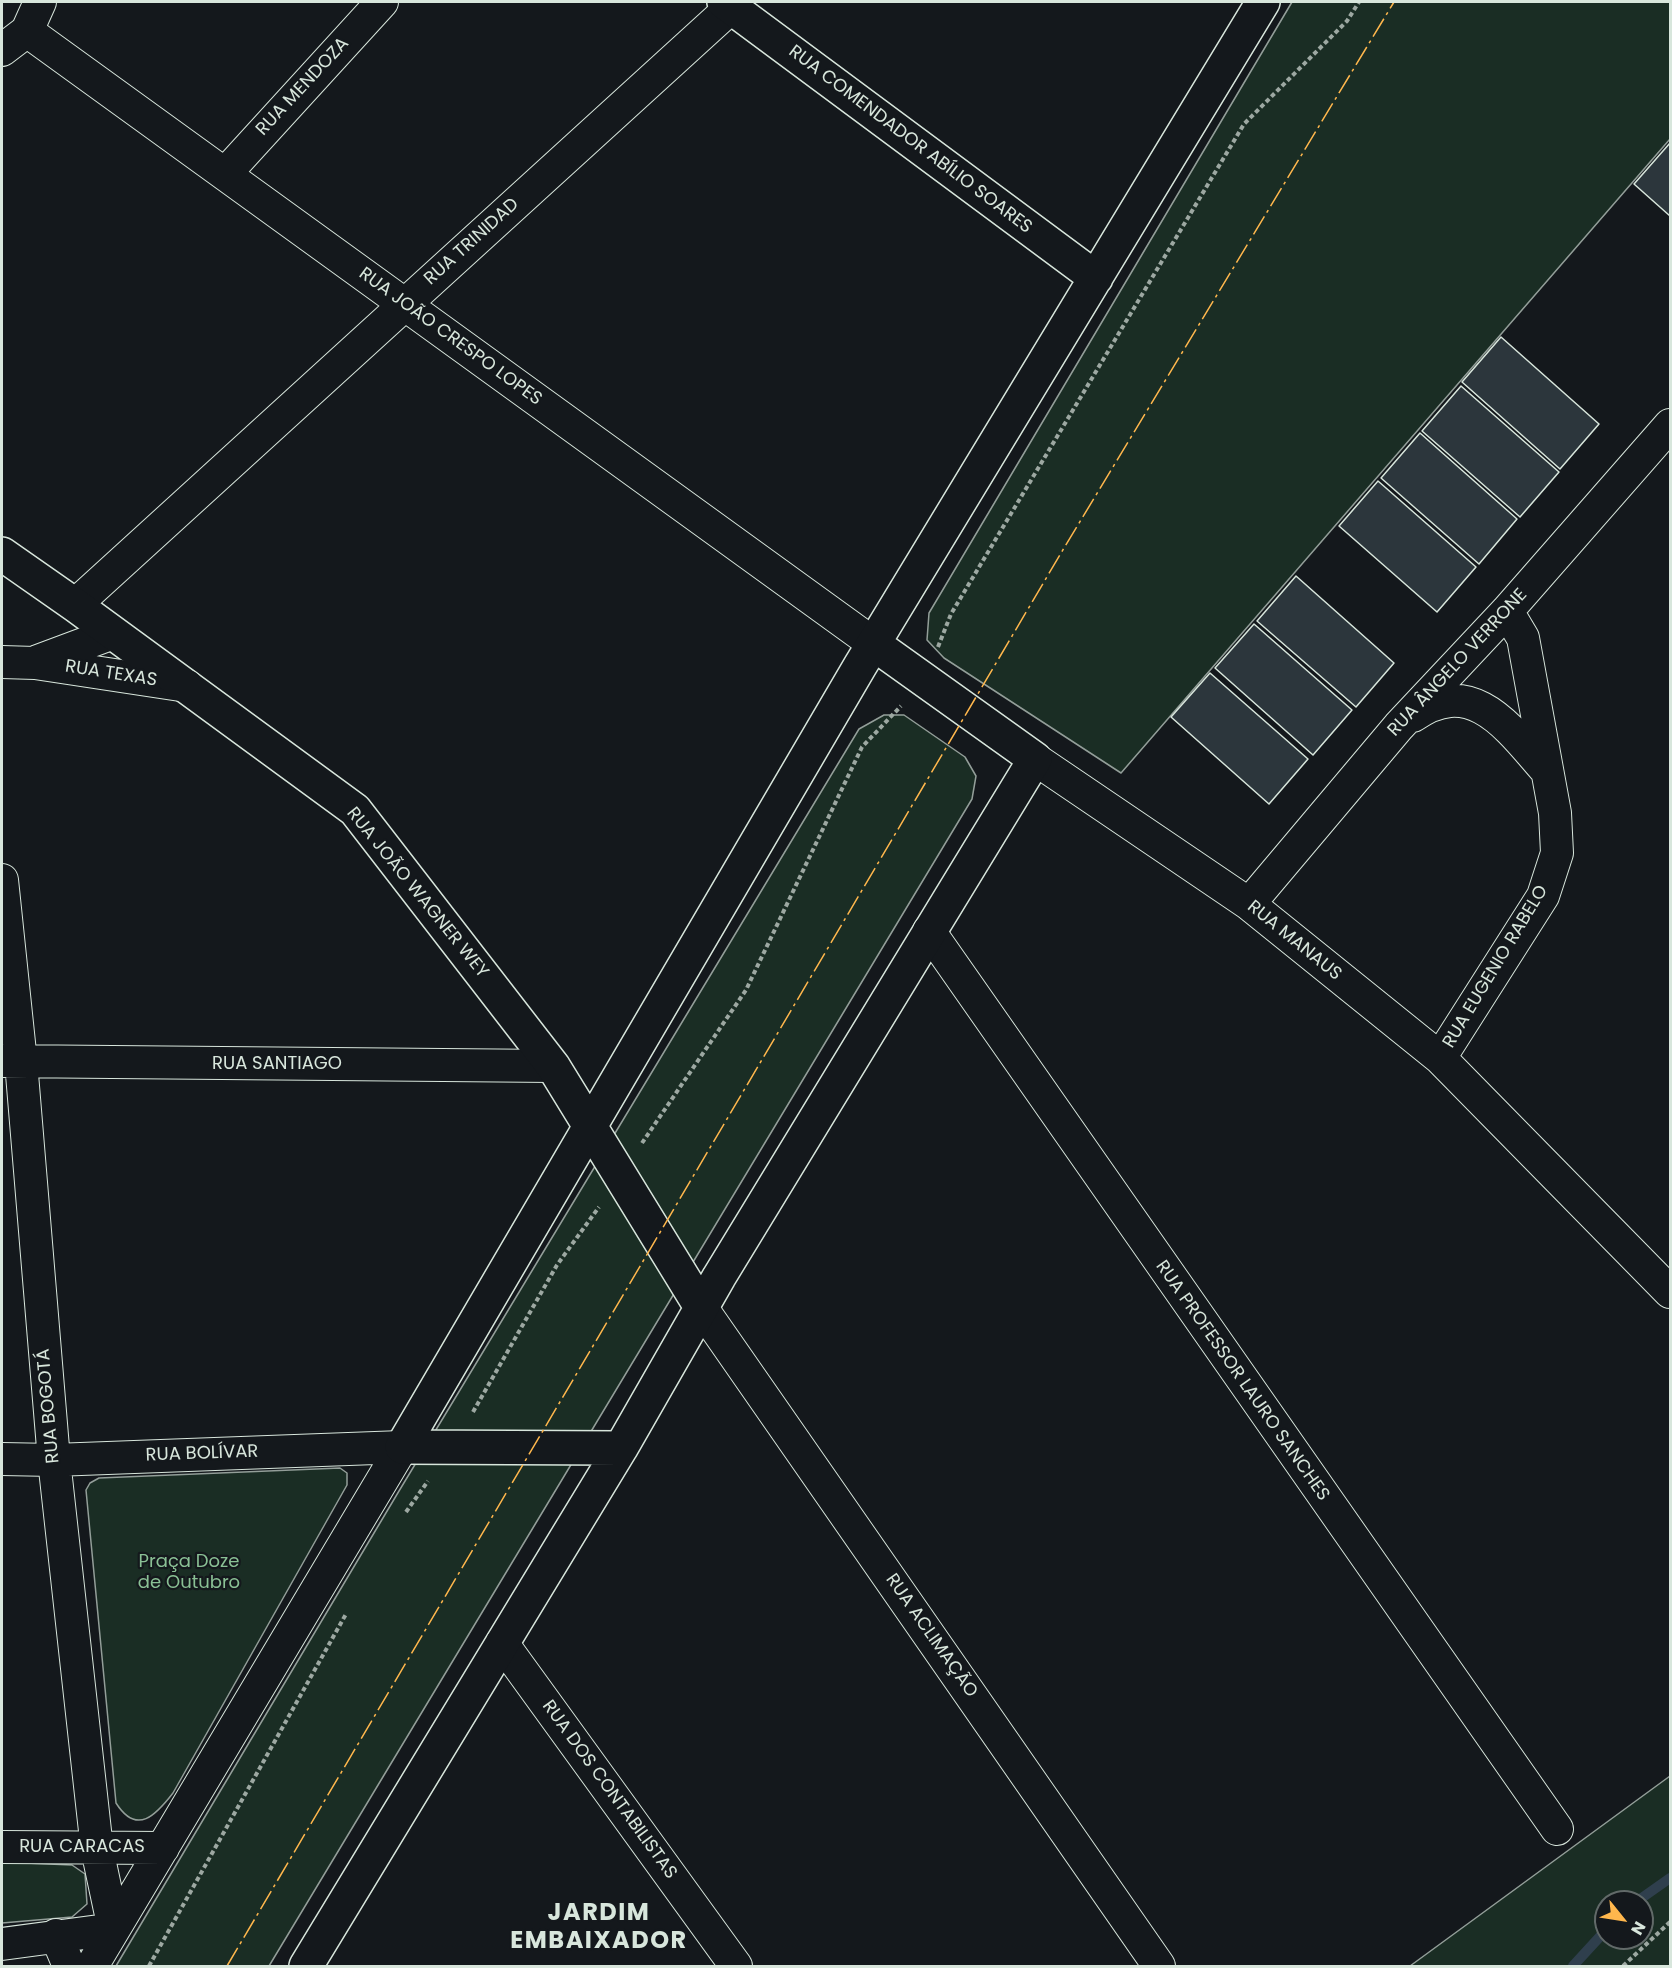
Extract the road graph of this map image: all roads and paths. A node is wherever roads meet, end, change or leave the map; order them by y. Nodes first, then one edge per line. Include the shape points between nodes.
1 (40, 2) edge
2 (382, 2) edge
3 (1263, 2) edge
4 (1359, 2) edge
5 (731, 3) edge
6 (27, 31) junction
7 (2, 50) edge
8 (225, 174) junction
9 (1096, 278) junction
10 (404, 304) junction
11 (1671, 425) edge
12 (2, 554) edge
13 (75, 605) junction
14 (1507, 610) junction
15 (113, 633) junction
16 (874, 644) junction
17 (2, 662) edge
18 (35, 663) junction
19 (924, 681) junction
20 (187, 686) junction
21 (1399, 726) junction
22 (1035, 759) junction
23 (1546, 770) junction
24 (2, 880) edge
25 (1249, 904) junction
26 (929, 932) junction
27 (1440, 1058) junction
28 (11, 1061) edge
29 (553, 1065) junction
30 (589, 1125) junction
31 (621, 1176) junction
32 (1671, 1292) edge
33 (701, 1307) junction
34 (402, 1447) junction
35 (453, 1448) junction
36 (621, 1448) junction
37 (2, 1459) edge
38 (54, 1460) junction
39 (405, 1514) dead end
40 (351, 1605) dead end
41 (502, 1643) junction
42 (1557, 1829) dead end
43 (2, 1847) edge
44 (163, 1848) junction
45 (97, 1849) junction
46 (1671, 1922) edge
47 (114, 1929) junction
48 (56, 1935) junction
49 (2, 1944) edge
50 (69, 1966) edge
51 (92, 1966) edge
52 (148, 1966) edge
53 (306, 1966) edge
54 (736, 1966) edge
55 (1159, 1966) edge
56 (1623, 1966) edge

1 - 6 street
2 - 8 street, RUA MENDOZA
3 - 9 street
4 - 19 path via 1347,21 1244,124 951,614
5 - 9 street, RUA COMENDADOR ABÍLIO SOARES
5 - 10 street, RUA TRINIDAD
6 - 7 street
6 - 8 street, RUA JOÃO CRESPO LOPES
8 - 10 street, RUA JOÃO CRESPO LOPES
9 - 16 street
10 - 13 street, RUA TRINIDAD
10 - 16 street, RUA JOÃO CRESPO LOPES
11 - 14 street, RUA ÂNGELO VERRONE
12 - 13 street, RUA JOÃO WAGNER WEY
13 - 15 street, RUA JOÃO WAGNER WEY
14 - 21 street, RUA ÂNGELO VERRONE
14 - 23 street, RUA EUGENIO RABELO via 1523,638
15 - 18 street, RUA TEXAS
15 - 20 street, RUA JOÃO WAGNER WEY
16 - 19 street, RUA MANAUS
16 - 30 street
17 - 18 street, RUA TEXAS
18 - 20 street, RUA TEXAS
19 - 22 street, RUA MANAUS
19 - 31 path via 862,747 746,990
20 - 29 street, RUA JOÃO WAGNER WEY via 355,810
21 - 23 street, RUA EUGENIO RABELO via 1431,703 1464,700 1489,711
21 - 25 street, RUA ÂNGELO VERRONE
22 - 25 street, RUA MANAUS
22 - 26 street
23 - 27 street, RUA EUGENIO RABELO via 1555,813 1557,853 1543,896
24 - 28 street, RUA BOGOTÁ
25 - 27 street, RUA MANAUS
26 - 33 street
26 - 42 street, RUA PROFESSOR LAURO SANCHES
27 - 32 street, RUA MANAUS
28 - 29 street, RUA SANTIAGO
28 - 38 street, RUA BOGOTÁ
29 - 30 street, RUA JOÃO WAGNER WEY
30 - 31 street, RUA JOÃO WAGNER WEY
30 - 34 street
31 - 33 street, RUA JOÃO WAGNER WEY
31 - 35 path via 557,1265
33 - 36 street
33 - 55 street, RUA ACLIMAÇÃO
34 - 35 street
34 - 38 street, RUA BOLÍVAR
34 - 44 street
35 - 36 street
35 - 39 path
36 - 41 street
37 - 38 street, RUA BOLÍVAR
38 - 45 street, RUA BOGOTÁ
40 - 52 path
41 - 53 street
41 - 54 street, RUA DOS CONTABILISTAS
43 - 45 street, RUA CARACAS
44 - 45 street, RUA CARACAS
44 - 47 street
45 - 47 street, RUA BOGOTÁ
46 - 56 path
47 - 48 street
47 - 51 street
48 - 49 street
48 - 50 street

